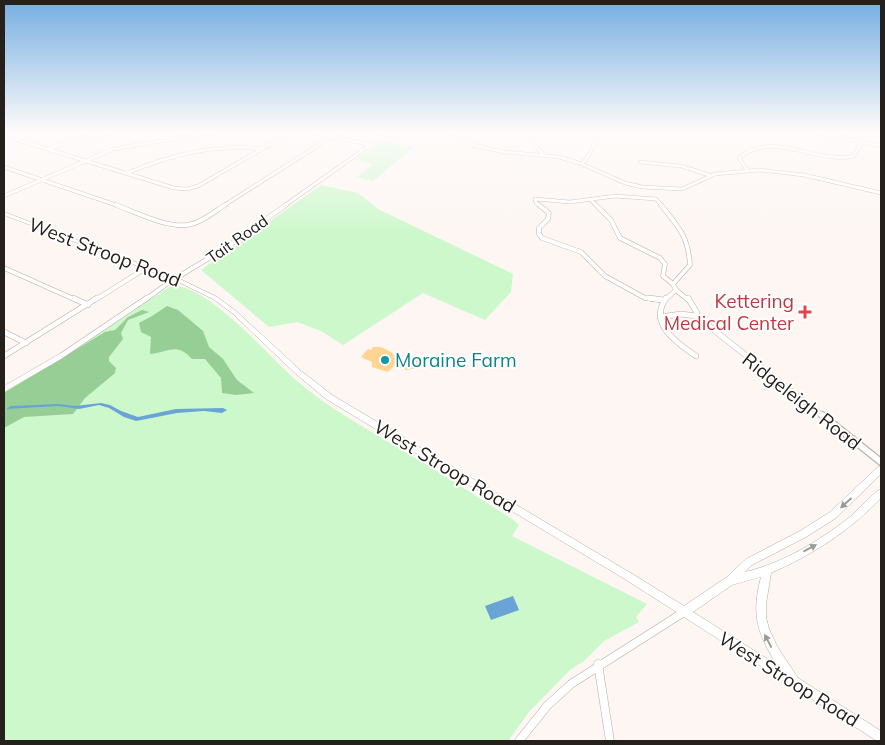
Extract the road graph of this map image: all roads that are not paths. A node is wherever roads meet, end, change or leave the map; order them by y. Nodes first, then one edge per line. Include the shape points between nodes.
1 (75, 166) edge
2 (102, 166) edge
3 (143, 166) edge
4 (234, 166) edge
5 (287, 166) edge
6 (342, 166) edge
7 (586, 166) edge
8 (679, 166) edge
9 (744, 166) edge
10 (4, 167) edge
11 (747, 170) junction
12 (126, 173) junction
13 (709, 175) junction
14 (41, 180) junction
15 (660, 189) junction
16 (881, 193) edge
17 (4, 196) edge
18 (656, 198) junction
19 (591, 200) junction
20 (4, 213) edge
21 (4, 268) edge
22 (146, 268) junction
23 (176, 279) junction
24 (673, 284) junction
25 (676, 290) junction
26 (664, 300) junction
27 (88, 305) junction
28 (696, 316) junction
29 (660, 317) junction
30 (4, 332) edge
31 (26, 344) junction
32 (4, 356) edge
33 (696, 356) dead end
34 (4, 389) edge
35 (881, 462) edge
36 (881, 469) edge
37 (881, 494) edge
38 (767, 570) junction
39 (730, 580) junction
40 (684, 612) junction
41 (598, 664) junction
42 (795, 682) junction
43 (881, 737) edge
44 (519, 741) edge
45 (610, 741) edge

1 - 14 street
2 - 12 street
3 - 12 street
4 - 12 street via 188,189 174,188
5 - 14 street via 202,220 182,226
6 - 23 street, Tait Road
7 - 15 street via 630,184
8 - 13 street
9 - 11 street
10 - 14 street
11 - 13 street
11 - 16 street via 793,174
13 - 15 street via 686,188
14 - 17 street
15 - 18 street
18 - 19 street via 615,196
18 - 24 street via 685,236 690,265
19 - 24 street via 611,220 620,238 660,258 664,264 663,276
19 - 26 street via 535,199 550,215 539,228 539,234 581,252 605,276 645,298
20 - 22 main road, West Stroop Road
21 - 27 street
22 - 23 main road, West Stroop Road
22 - 27 street
23 - 34 street, Tait Road via 98,332
23 - 40 main road, West Stroop Road via 225,305 329,396
24 - 25 street
25 - 26 street
25 - 28 street via 686,296
26 - 29 street
27 - 31 street
28 - 29 street
28 - 35 street, Ridgeleigh Road
29 - 33 street via 671,339
30 - 31 street
31 - 32 street
36 -> 39 main road via 833,515 749,562
38 -> 37 main road via 823,541 869,507
38 - 39 main road
42 -> 38 main road via 760,623 760,591
39 - 40 main road
40 - 41 street via 669,624
40 - 42 main road, West Stroop Road
41 - 44 street via 545,708
41 - 45 street
42 - 43 main road, West Stroop Road

